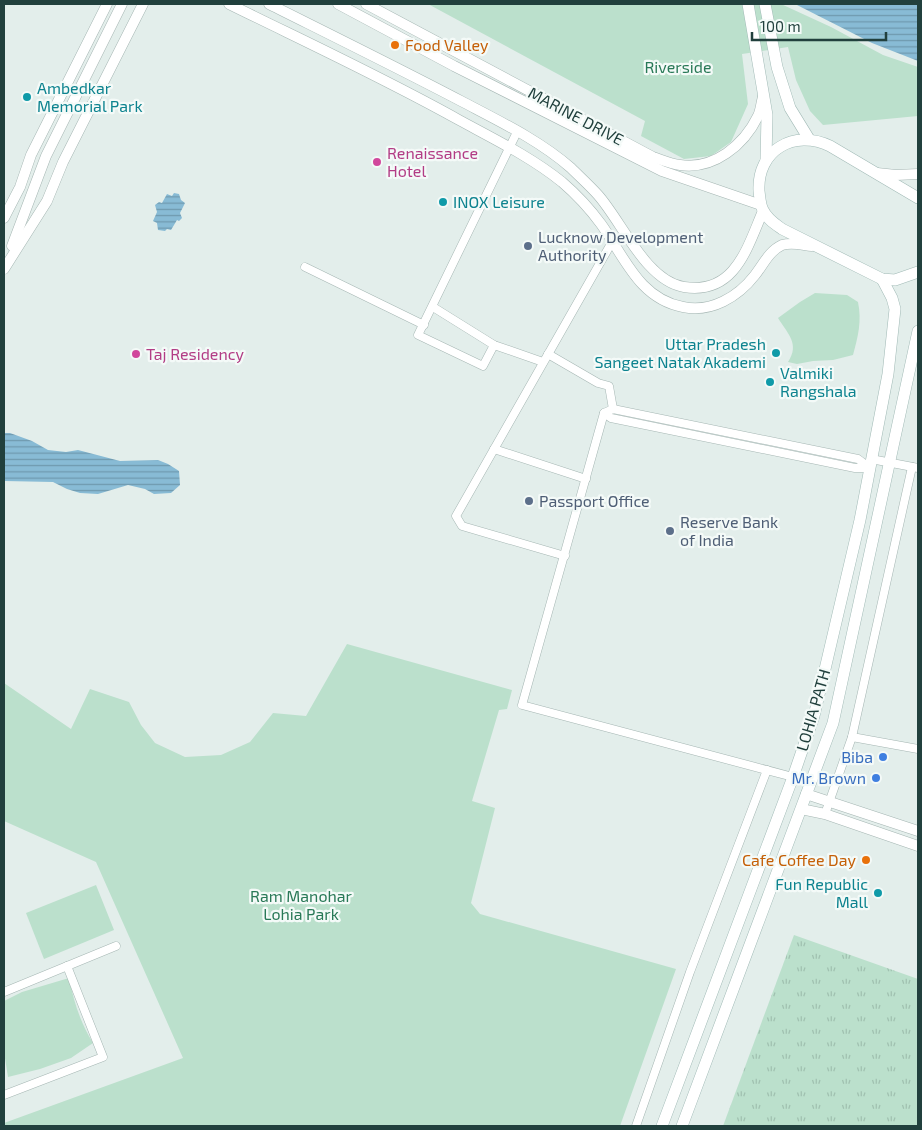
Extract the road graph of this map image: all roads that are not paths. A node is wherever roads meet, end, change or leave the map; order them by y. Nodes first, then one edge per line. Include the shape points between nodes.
1 (107, 4) edge
2 (122, 4) edge
3 (143, 4) edge
4 (230, 4) edge
5 (269, 4) edge
6 (338, 4) edge
7 (366, 4) edge
8 (748, 4) edge
9 (765, 4) edge
10 (764, 94) junction
11 (517, 132) junction
12 (809, 139) junction
13 (510, 147) junction
14 (46, 156) junction
15 (766, 160) junction
16 (877, 173) junction
17 (918, 174) edge
18 (20, 187) junction
19 (918, 198) edge
20 (762, 208) junction
21 (4, 218) edge
22 (612, 242) junction
23 (816, 246) junction
24 (305, 267) dead end
25 (4, 268) edge
26 (918, 272) edge
27 (882, 279) junction
28 (433, 307) junction
29 (424, 325) junction
30 (918, 331) edge
31 (494, 345) junction
32 (548, 354) junction
33 (544, 362) junction
34 (613, 409) junction
35 (604, 413) junction
36 (494, 449) junction
37 (890, 462) junction
38 (871, 463) junction
39 (915, 467) edge
40 (586, 479) junction
41 (866, 487) junction
42 (884, 490) junction
43 (565, 556) junction
44 (852, 737) junction
45 (918, 749) edge
46 (767, 770) junction
47 (793, 777) junction
48 (806, 794) junction
49 (830, 801) junction
50 (800, 809) junction
51 (825, 814) junction
52 (918, 831) edge
53 (918, 846) edge
54 (116, 946) dead end
55 (67, 966) junction
56 (4, 992) edge
57 (4, 1095) edge
58 (636, 1126) edge
59 (662, 1126) edge
60 (682, 1126) edge

1 - 18 street via 31,156
2 - 14 street
3 - 25 street via 63,162 47,201
4 - 13 street via 403,89
5 - 11 street
6 - 20 street, MARINE DRIVE via 662,171
7 - 10 street, MARINE DRIVE via 653,158 680,165 705,164 728,152 747,134 759,114
8 - 10 main road
9 - 12 main road via 776,67 790,108
10 - 15 main road
11 - 13 street
11 - 20 street via 570,168 598,195 647,263 670,282 682,286 702,288 717,283 734,270 744,255
12 - 15 main road via 776,149
12 - 16 main road via 830,146
13 - 22 street via 574,192
13 - 28 street
14 - 18 street
14 - 25 street
15 - 20 main road via 759,184
16 - 17 street
16 - 19 main road
18 - 21 street
20 - 23 main road via 782,229
22 - 23 street via 632,274 649,292 670,304 691,308 714,305 736,296 767,256 783,245
22 - 32 street
23 - 27 main road
24 - 29 street
26 - 27 main road via 895,280
27 - 38 main road, LOHIA PATH via 895,309 888,374
28 - 29 street
28 - 31 street
29 - 31 street via 418,336 483,366
30 - 37 main road, LOHIA PATH
31 - 33 street
32 - 33 street
32 - 34 street via 609,386
33 - 36 street
34 - 35 street
34 - 38 street
35 - 38 street via 612,418 855,468
35 - 40 street
36 - 40 street
36 - 43 street via 456,516 462,526
37 - 38 street
37 - 39 street
37 - 42 main road, LOHIA PATH
38 - 41 main road, LOHIA PATH
39 - 44 street
40 - 43 street
41 - 42 street
41 - 47 main road, LOHIA PATH via 814,716
42 - 48 main road, LOHIA PATH via 833,723
43 - 46 street via 522,706
44 - 45 street
44 - 49 street
46 - 47 street
46 - 58 street via 690,972
47 - 59 main road, LOHIA PATH
48 - 49 street
48 - 50 main road, LOHIA PATH
49 - 51 street
49 - 52 street
50 - 51 street
50 - 60 main road, LOHIA PATH
51 - 53 street
54 - 55 street
55 - 56 street
55 - 57 street via 103,1057

